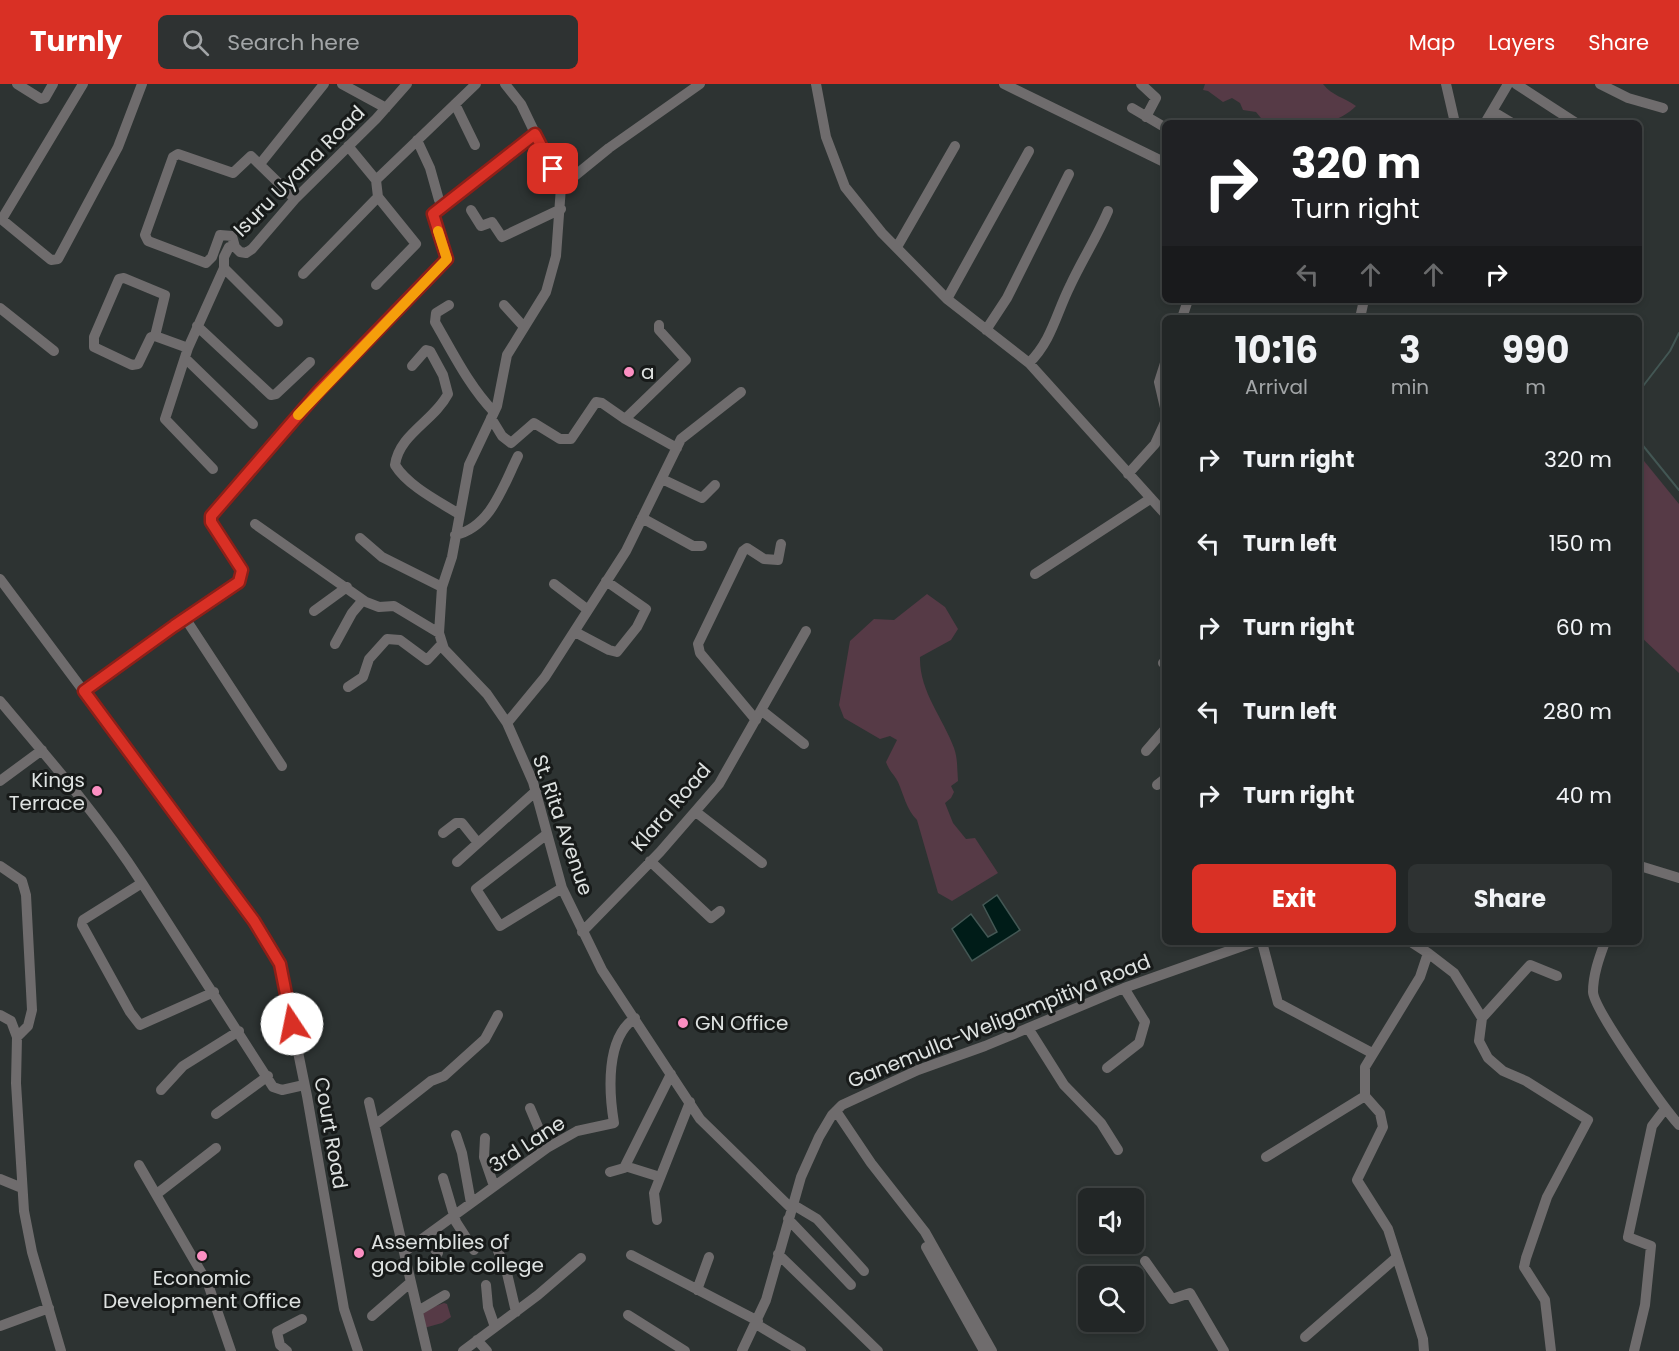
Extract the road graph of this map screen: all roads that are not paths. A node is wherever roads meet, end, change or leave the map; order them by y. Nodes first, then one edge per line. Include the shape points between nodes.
1 (17, 84) edge
2 (54, 84) edge
3 (83, 84) edge
4 (142, 84) edge
5 (324, 84) edge
6 (342, 84) edge
7 (407, 84) edge
8 (476, 84) edge
9 (505, 84) edge
10 (700, 84) edge
11 (816, 84) edge
12 (1004, 84) edge
13 (1141, 84) edge
14 (1446, 84) edge
15 (1508, 84) edge
16 (1516, 84) edge
17 (1600, 84) edge
18 (454, 104) junction
19 (386, 108) junction
20 (1132, 108) dead end
21 (1663, 108) dead end
22 (1492, 111) junction
23 (1146, 117) junction
24 (1454, 120) edge
25 (1487, 120) edge
26 (1507, 120) edge
27 (1571, 120) edge
28 (1162, 126) edge
29 (535, 134) junction
30 (417, 140) junction
31 (475, 145) dead end
32 (348, 146) junction
33 (955, 146) dead end
34 (1029, 151) dead end
35 (1162, 161) edge
36 (260, 164) junction
37 (1069, 174) dead end
38 (376, 180) junction
39 (561, 187) junction
40 (378, 197) junction
41 (295, 199) junction
42 (439, 200) dead end
43 (561, 209) junction
44 (471, 210) dead end
45 (1108, 211) dead end
46 (1, 218) edge
47 (897, 248) junction
48 (237, 250) junction
49 (224, 268) junction
50 (303, 274) dead end
51 (376, 285) dead end
52 (947, 299) junction
53 (504, 304) dead end
54 (449, 305) dead end
55 (0, 308) edge
56 (278, 322) dead end
57 (197, 326) junction
58 (659, 326) dead end
59 (524, 327) junction
60 (986, 330) junction
61 (155, 336) junction
62 (54, 351) dead end
63 (186, 353) junction
64 (310, 362) dead end
65 (1029, 363) junction
66 (412, 366) dead end
67 (1162, 373) edge
68 (741, 392) dead end
69 (1162, 395) edge
70 (492, 415) junction
71 (626, 419) junction
72 (253, 424) dead end
73 (1162, 429) edge
74 (677, 448) junction
75 (518, 456) dead end
76 (213, 469) dead end
77 (1128, 474) junction
78 (662, 479) junction
79 (715, 485) dead end
80 (1150, 498) junction
81 (1162, 511) edge
82 (459, 514) junction
83 (642, 518) junction
84 (255, 524) dead end
85 (455, 535) junction
86 (360, 538) dead end
87 (781, 544) dead end
88 (702, 546) dead end
89 (1035, 574) dead end
90 (0, 579) edge
91 (606, 581) junction
92 (554, 584) dead end
93 (346, 587) junction
94 (442, 587) junction
95 (363, 600) junction
96 (588, 610) junction
97 (314, 611) dead end
98 (185, 618) junction
99 (806, 631) dead end
100 (575, 632) junction
101 (440, 639) junction
102 (335, 644) dead end
103 (348, 687) dead end
104 (84, 691) junction
105 (0, 701) edge
106 (758, 715) junction
107 (507, 723) junction
108 (1162, 733) edge
109 (804, 744) dead end
110 (42, 750) junction
111 (1146, 751) dead end
112 (282, 766) dead end
113 (0, 781) edge
114 (536, 791) junction
115 (696, 812) junction
116 (443, 833) dead end
117 (547, 834) junction
118 (478, 843) junction
119 (650, 861) junction
120 (457, 862) dead end
121 (762, 863) dead end
122 (0, 866) edge
123 (1642, 867) edge
124 (1679, 878) edge
125 (142, 883) junction
126 (562, 888) junction
127 (720, 911) dead end
128 (582, 932) junction
129 (1246, 945) edge
130 (1264, 945) edge
131 (1416, 945) edge
132 (1604, 945) edge
133 (1428, 953) junction
134 (1557, 976) dead end
135 (1124, 988) junction
136 (214, 992) junction
137 (0, 1015) edge
138 (498, 1015) dead end
139 (635, 1018) junction
140 (1482, 1018) junction
141 (1028, 1028) junction
142 (239, 1031) junction
143 (17, 1037) junction
144 (1372, 1053) junction
145 (1107, 1068) dead end
146 (671, 1074) junction
147 (268, 1076) junction
148 (304, 1085) junction
149 (161, 1090) dead end
150 (1365, 1096) junction
151 (369, 1102) dead end
152 (690, 1102) junction
153 (530, 1108) dead end
154 (1665, 1109) junction
155 (836, 1111) junction
156 (216, 1114) dead end
157 (375, 1125) junction
158 (1679, 1125) edge
159 (456, 1136) dead end
160 (485, 1138) dead end
161 (216, 1148) dead end
162 (547, 1148) junction
163 (1118, 1150) dead end
164 (1266, 1157) dead end
165 (140, 1165) dead end
166 (625, 1166) junction
167 (610, 1172) dead end
168 (660, 1177) junction
169 (443, 1178) dead end
170 (0, 1179) edge
171 (494, 1186) junction
172 (22, 1188) junction
173 (158, 1193) junction
174 (471, 1203) junction
175 (790, 1210) junction
176 (454, 1215) junction
177 (657, 1220) dead end
178 (425, 1237) junction
179 (926, 1247) dead end
180 (474, 1250) dead end
181 (498, 1251) dead end
182 (404, 1252) junction
183 (438, 1253) dead end
184 (778, 1254) junction
185 (631, 1255) dead end
186 (709, 1257) dead end
187 (1397, 1257) junction
188 (581, 1258) dead end
189 (1145, 1261) dead end
190 (864, 1271) dead end
191 (411, 1282) junction
192 (486, 1285) dead end
193 (851, 1285) dead end
194 (697, 1290) junction
195 (445, 1295) dead end
196 (49, 1308) junction
197 (418, 1311) junction
198 (516, 1312) junction
199 (372, 1316) dead end
200 (628, 1316) dead end
201 (302, 1319) dead end
202 (757, 1322) junction
203 (0, 1326) edge
204 (495, 1327) junction
205 (1305, 1337) dead end
206 (477, 1340) junction
207 (61, 1351) edge
208 (231, 1351) edge
209 (287, 1351) edge
210 (358, 1351) edge
211 (427, 1351) edge
212 (463, 1351) edge
213 (487, 1351) edge
214 (685, 1351) edge
215 (742, 1351) edge
216 (801, 1351) edge
217 (878, 1351) edge
218 (984, 1351) edge
219 (993, 1351) edge
220 (1224, 1351) edge
221 (1424, 1351) edge
222 (1551, 1351) edge
223 (1634, 1351) edge

1 - 2 street via 41,99
3 - 46 street
4 - 46 street via 118,147 58,260 51,260
5 - 36 street
6 - 19 street
7 - 19 street, Isuru Uyana Road
8 - 18 street
9 - 29 street via 521,104
10 - 39 street
11 - 47 street via 826,137 845,187
12 - 35 street
13 - 23 street via 1156,98
14 - 24 street
15 - 22 street
16 - 27 street
17 - 21 street via 1628,98
18 - 30 street
18 - 31 street
19 - 32 street, Isuru Uyana Road
20 - 23 street
22 - 25 street
22 - 26 street
23 - 28 street
29 - 39 street
29 - 98 street via 433,214 447,259 319,391 211,516 242,570 242,578
30 - 38 street
30 - 42 street
32 - 38 street
32 - 41 street, Isuru Uyana Road
33 - 47 street
34 - 52 street
36 - 41 street
36 - 48 street via 251,156 233,173 178,154 173,157 145,235 148,241 206,263 220,235 232,236
37 - 60 street via 1007,298
38 - 40 street
39 - 43 street
40 - 50 street
40 - 51 street via 416,243
41 - 48 street, Isuru Uyana Road via 246,253
43 - 44 street via 502,237 492,222 481,226
43 - 59 street via 556,256 546,292
45 - 65 street via 1071,284 1050,338
47 - 52 street
48 - 49 street via 229,247
49 - 56 street
49 - 57 street
52 - 60 street
53 - 59 street
54 - 70 street via 436,314 435,322
55 - 62 street
57 - 63 street
57 - 64 street via 272,395
58 - 71 street via 686,360
59 - 70 street via 507,355
60 - 65 street
61 - 61 street via 138,363 132,365 94,347 94,337 119,279 165,296
61 - 63 street
63 - 72 street
63 - 76 street via 165,419
65 - 77 street
66 - 82 street via 429,351 443,375 448,394 402,445 396,465 407,478
67 - 69 street
68 - 74 street via 681,439
70 - 71 street via 502,436 511,443 534,423 560,439 571,439 596,402
70 - 82 street via 470,465
71 - 74 street
73 - 77 street via 1155,444
74 - 78 street
75 - 85 street via 484,519 467,532
77 - 80 street
78 - 79 street via 702,498
78 - 83 street
80 - 81 street
80 - 89 street
82 - 85 street
83 - 88 street via 693,546
83 - 91 street
84 - 93 street
85 - 94 street
86 - 94 street via 382,557
87 - 106 street via 778,560 764,559 747,548 743,551 698,644 700,652
90 - 104 street, Court Road
91 - 96 street
91 - 100 street via 646,609 637,627 617,652
92 - 96 street
93 - 95 street
93 - 97 street
94 - 101 street
95 - 101 street, St. Rita Avenue via 379,607 394,606
95 - 102 street
96 - 100 street
98 - 104 street
98 - 112 street
99 - 106 street, Klara Road
100 - 107 street
101 - 103 street via 427,660 407,644 389,638 369,659 363,677
101 - 107 street, St. Rita Avenue
104 - 148 street, Court Road via 254,921 280,964
105 - 110 street
106 - 109 street
106 - 115 street, Klara Road via 719,784
107 - 114 street, St. Rita Avenue
108 - 111 street
110 - 113 street
110 - 125 street
114 - 117 street, St. Rita Avenue
114 - 118 street
115 - 119 street, Klara Road
115 - 121 street
116 - 118 street via 462,823
117 - 126 street, St. Rita Avenue
117 - 126 street via 476,889 500,926
118 - 120 street
119 - 127 street via 711,918
119 - 128 street, Klara Road
122 - 143 street via 22,881 26,894 32,1010 28,1026
123 - 124 street
125 - 136 street
125 - 136 street via 82,925 130,1012 140,1024
126 - 128 street, St. Rita Avenue
128 - 139 street, St. Rita Avenue
129 - 135 street, Ganemulla-Weligampitiya Road
130 - 144 street via 1278,1003
131 - 133 street
132 - 154 street via 1595,971 1593,994
133 - 140 street via 1454,973
133 - 144 street via 1420,977
134 - 140 street via 1530,965
135 - 141 street, Ganemulla-Weligampitiya Road
135 - 145 street via 1145,1022 1139,1043
136 - 142 street
137 - 143 street via 11,1021
138 - 157 street via 485,1040 444,1076
139 - 146 street, St. Rita Avenue
139 - 162 street, 3rd Lane via 626,1026 615,1048 611,1097 614,1123 577,1131
140 - 222 street via 1479,1041 1488,1058 1503,1071 1588,1120 1547,1197 1524,1267 1545,1300
141 - 155 street, Ganemulla-Weligampitiya Road via 918,1070
141 - 163 street via 1064,1084 1101,1123
142 - 147 street
142 - 149 street via 183,1066
143 - 172 street
144 - 150 street via 1365,1067
146 - 152 street, St. Rita Avenue
146 - 166 street
147 - 148 street via 273,1087 282,1090
147 - 156 street
148 - 210 street, Court Road via 344,1309
150 - 164 street
150 - 187 street via 1380,1113 1383,1127 1357,1180 1388,1229
151 - 157 street
152 - 168 street
152 - 175 street, St. Rita Avenue via 700,1119
153 - 162 street
154 - 158 street
154 - 223 street via 1652,1126 1628,1237 1652,1246 1645,1305
155 - 175 street, Ganemulla-Weligampitiya Road via 819,1137
155 - 219 street via 926,1232
157 - 182 street
159 - 174 street
160 - 171 street via 484,1157
161 - 173 street
162 - 171 street, 3rd Lane
165 - 173 street
166 - 167 street
166 - 168 street
168 - 177 street via 654,1193
169 - 176 street
170 - 172 street
171 - 174 street, 3rd Lane
172 - 196 street via 32,1252
173 - 208 street via 208,1284
174 - 176 street, 3rd Lane
175 - 184 street, Ganemulla-Weligampitiya Road
175 - 190 street via 817,1219
175 - 193 street
176 - 178 street, 3rd Lane
176 - 180 street
178 - 182 street, 3rd Lane
178 - 183 street
179 - 218 street
181 - 198 street
182 - 191 street
184 - 202 street, Ganemulla-Weligampitiya Road
184 - 217 street
185 - 194 street
186 - 194 street
187 - 205 street
187 - 221 street
188 - 198 street
189 - 220 street via 1172,1299 1190,1293
191 - 197 street
191 - 199 street
192 - 204 street
194 - 202 street
195 - 197 street
196 - 203 street
196 - 207 street
197 - 211 street
198 - 204 street
200 - 214 street
201 - 209 street via 277,1332 280,1345
202 - 215 street, Ganemulla-Weligampitiya Road
202 - 216 street
204 - 206 street
206 - 212 street
206 - 213 street

